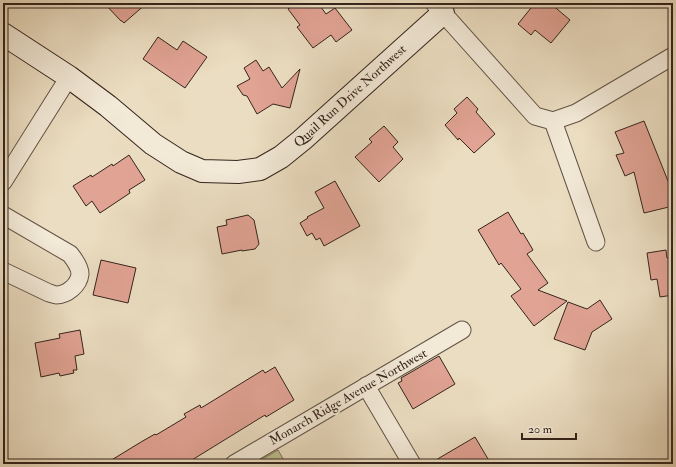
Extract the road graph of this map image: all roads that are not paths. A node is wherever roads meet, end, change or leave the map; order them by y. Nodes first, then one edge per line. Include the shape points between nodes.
1 (438, 8) edge
2 (3, 34) edge
3 (673, 56) edge
4 (69, 77) junction
5 (553, 120) junction
6 (3, 182) edge
7 (3, 215) edge
8 (596, 242) dead end
9 (3, 271) edge
10 (462, 330) dead end
11 (366, 386) junction
12 (234, 464) edge
13 (412, 464) edge

1 - 4 street, Quail Run Drive Northwest via 302,140 281,157 260,169 238,172 202,171 181,162 153,144
1 - 5 street, Quail Run Drive Northwest via 535,116
2 - 4 street, Quail Run Drive Northwest
3 - 5 street via 576,113
4 - 6 street
5 - 8 street
7 - 9 street via 70,254 80,272 78,282 72,289 55,295
10 - 11 street, Monarch Ridge Avenue Northwest
11 - 12 street, Monarch Ridge Avenue Northwest
11 - 13 street

